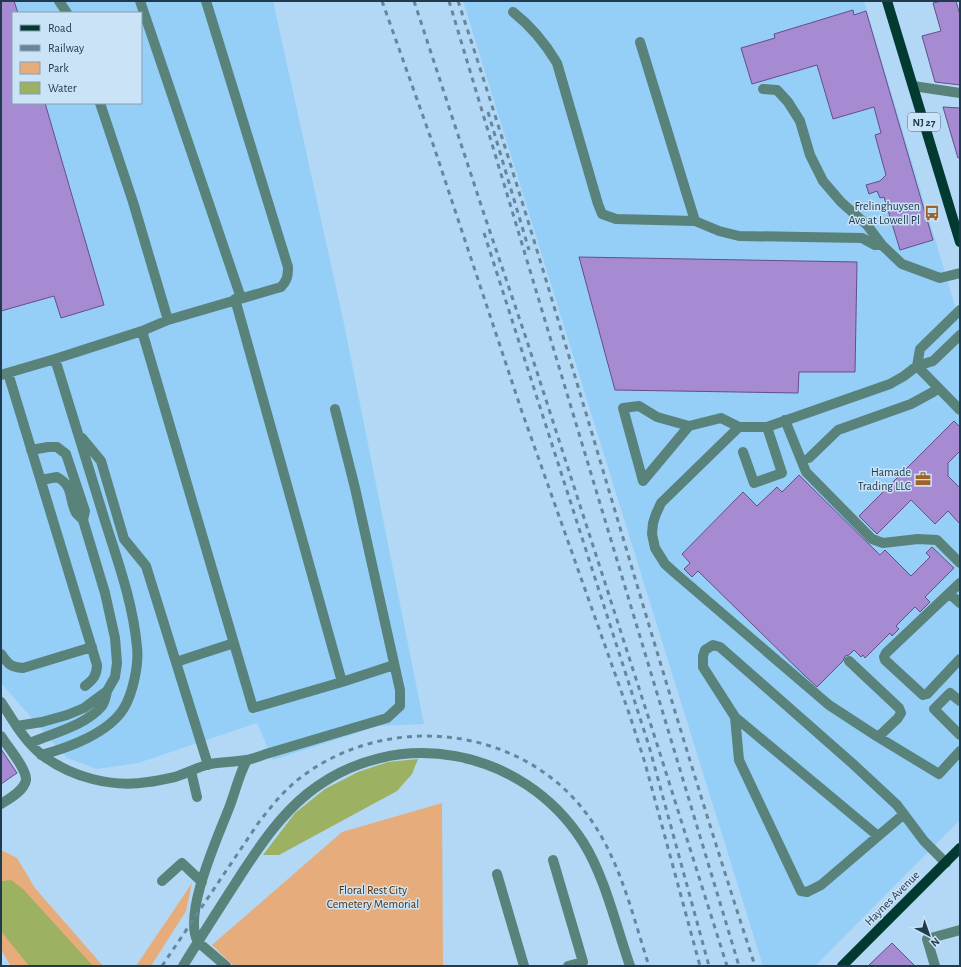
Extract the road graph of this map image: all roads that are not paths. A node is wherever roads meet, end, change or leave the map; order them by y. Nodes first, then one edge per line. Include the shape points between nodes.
1 (59, 1) edge
2 (140, 1) edge
3 (206, 1) edge
4 (887, 1) edge
5 (66, 12) edge
6 (513, 12) dead end
7 (640, 42) dead end
8 (913, 86) junction
9 (763, 89) dead end
10 (960, 93) edge
11 (100, 104) edge
12 (695, 221) junction
13 (957, 223) edge
14 (960, 242) edge
15 (882, 245) junction
16 (960, 273) edge
17 (238, 298) junction
18 (960, 310) edge
19 (168, 320) junction
20 (142, 331) junction
21 (960, 335) edge
22 (55, 359) junction
23 (916, 366) junction
24 (5, 374) edge
25 (938, 388) junction
26 (335, 409) dead end
27 (960, 410) edge
28 (785, 420) junction
29 (689, 426) junction
30 (739, 427) junction
31 (766, 427) junction
32 (78, 434) junction
33 (31, 450) junction
34 (743, 452) dead end
35 (809, 458) dead end
36 (41, 480) junction
37 (83, 520) junction
38 (960, 563) edge
39 (960, 583) edge
40 (950, 594) junction
41 (960, 603) edge
42 (234, 643) junction
43 (92, 647) junction
44 (1, 654) edge
45 (960, 659) edge
46 (849, 661) dead end
47 (176, 662) junction
48 (394, 666) junction
49 (342, 682) junction
50 (85, 686) dead end
51 (107, 691) junction
52 (960, 701) edge
53 (1, 702) edge
54 (735, 717) junction
55 (17, 726) junction
56 (960, 735) edge
57 (1, 736) edge
58 (878, 737) junction
59 (30, 742) junction
60 (960, 751) edge
61 (41, 754) junction
62 (247, 760) junction
63 (208, 765) junction
64 (191, 771) junction
65 (197, 797) dead end
66 (1, 804) edge
67 (904, 814) junction
68 (878, 836) junction
69 (960, 848) edge
70 (553, 860) dead end
71 (946, 863) junction
72 (497, 874) dead end
73 (162, 881) dead end
74 (202, 882) junction
75 (960, 930) edge
76 (198, 942) junction
77 (184, 966) edge
78 (226, 966) edge
79 (524, 966) edge
80 (568, 966) edge
81 (630, 966) edge
82 (842, 966) edge
83 (935, 966) edge

1 - 5 street
2 - 17 street
3 - 17 street via 288,267 286,282 281,287
4 - 8 main road, NJ 27
6 - 12 street via 526,22 548,47 557,62 602,214 616,219
7 - 12 street
8 - 10 street
8 - 13 main road, NJ 27
9 - 15 street via 777,90 788,102 800,121 810,155 823,181 841,202 867,225
11 - 19 street
12 - 15 street via 739,236 862,238 875,245
13 - 14 main road, NJ 27
15 - 16 street via 902,264 940,278
17 - 19 street
17 - 49 street
18 - 23 street via 920,349
19 - 20 street
20 - 22 street
20 - 42 street
21 - 23 street via 933,361
22 - 24 street
22 - 32 street
23 - 25 street
23 - 28 street via 890,384
24 - 33 street
25 - 27 street
25 - 35 street via 911,404 838,430
26 - 48 street
28 - 31 street
28 - 38 street via 806,472 872,539 883,543 918,539 937,540
29 - 29 street via 684,432 643,481 623,408 638,406 657,417
29 - 30 street via 722,418
30 - 31 street
30 - 58 street via 661,503 653,523 652,534 656,548 665,564 674,573 811,690
31 - 34 street via 782,473 754,483
32 - 47 street via 101,461 124,539 146,566
32 - 61 street via 130,601 138,648 135,682 124,708 105,726 76,744
33 - 36 street
33 - 37 street via 56,447 66,454 85,510
36 - 37 street via 57,477 64,481 76,513
36 - 43 street
37 - 51 street via 105,593 115,638 117,663
39 - 40 street
40 - 41 street
40 - 45 street via 884,657 923,695 927,694
42 - 47 street
42 - 49 street via 252,708
43 - 44 street via 23,668 13,667
43 - 50 street via 97,672
46 - 58 street via 899,708 901,713
47 - 63 street
48 - 49 street
48 - 62 street via 400,690 400,706 387,718
51 - 55 street via 76,712
51 - 59 street via 103,705 91,716
52 - 56 street via 950,693 934,709
53 - 55 street
54 - 67 street via 703,667 702,656 705,650 713,645 720,648 853,764
54 - 68 street
54 - 68 street via 739,760 801,891 807,892 821,885
55 - 59 street
57 - 66 street via 24,770 26,780 22,788
58 - 60 street via 938,774
59 - 61 street
61 - 64 street via 75,773 118,783 147,782
62 - 63 street
62 - 74 street
63 - 64 street
64 - 65 street
67 - 68 street
67 - 71 street via 924,841
69 - 71 main road, Haynes Avenue
70 - 80 street via 583,962
71 - 82 main road, Haynes Avenue
72 - 79 street
73 - 74 street via 182,863
74 - 76 street via 197,898 194,927
75 - 83 street via 927,939
76 - 77 street
76 - 78 street
76 - 81 street via 266,838 308,794 342,772 370,761 399,754 434,753 469,758 507,773 540,795 565,818 584,843 596,867

